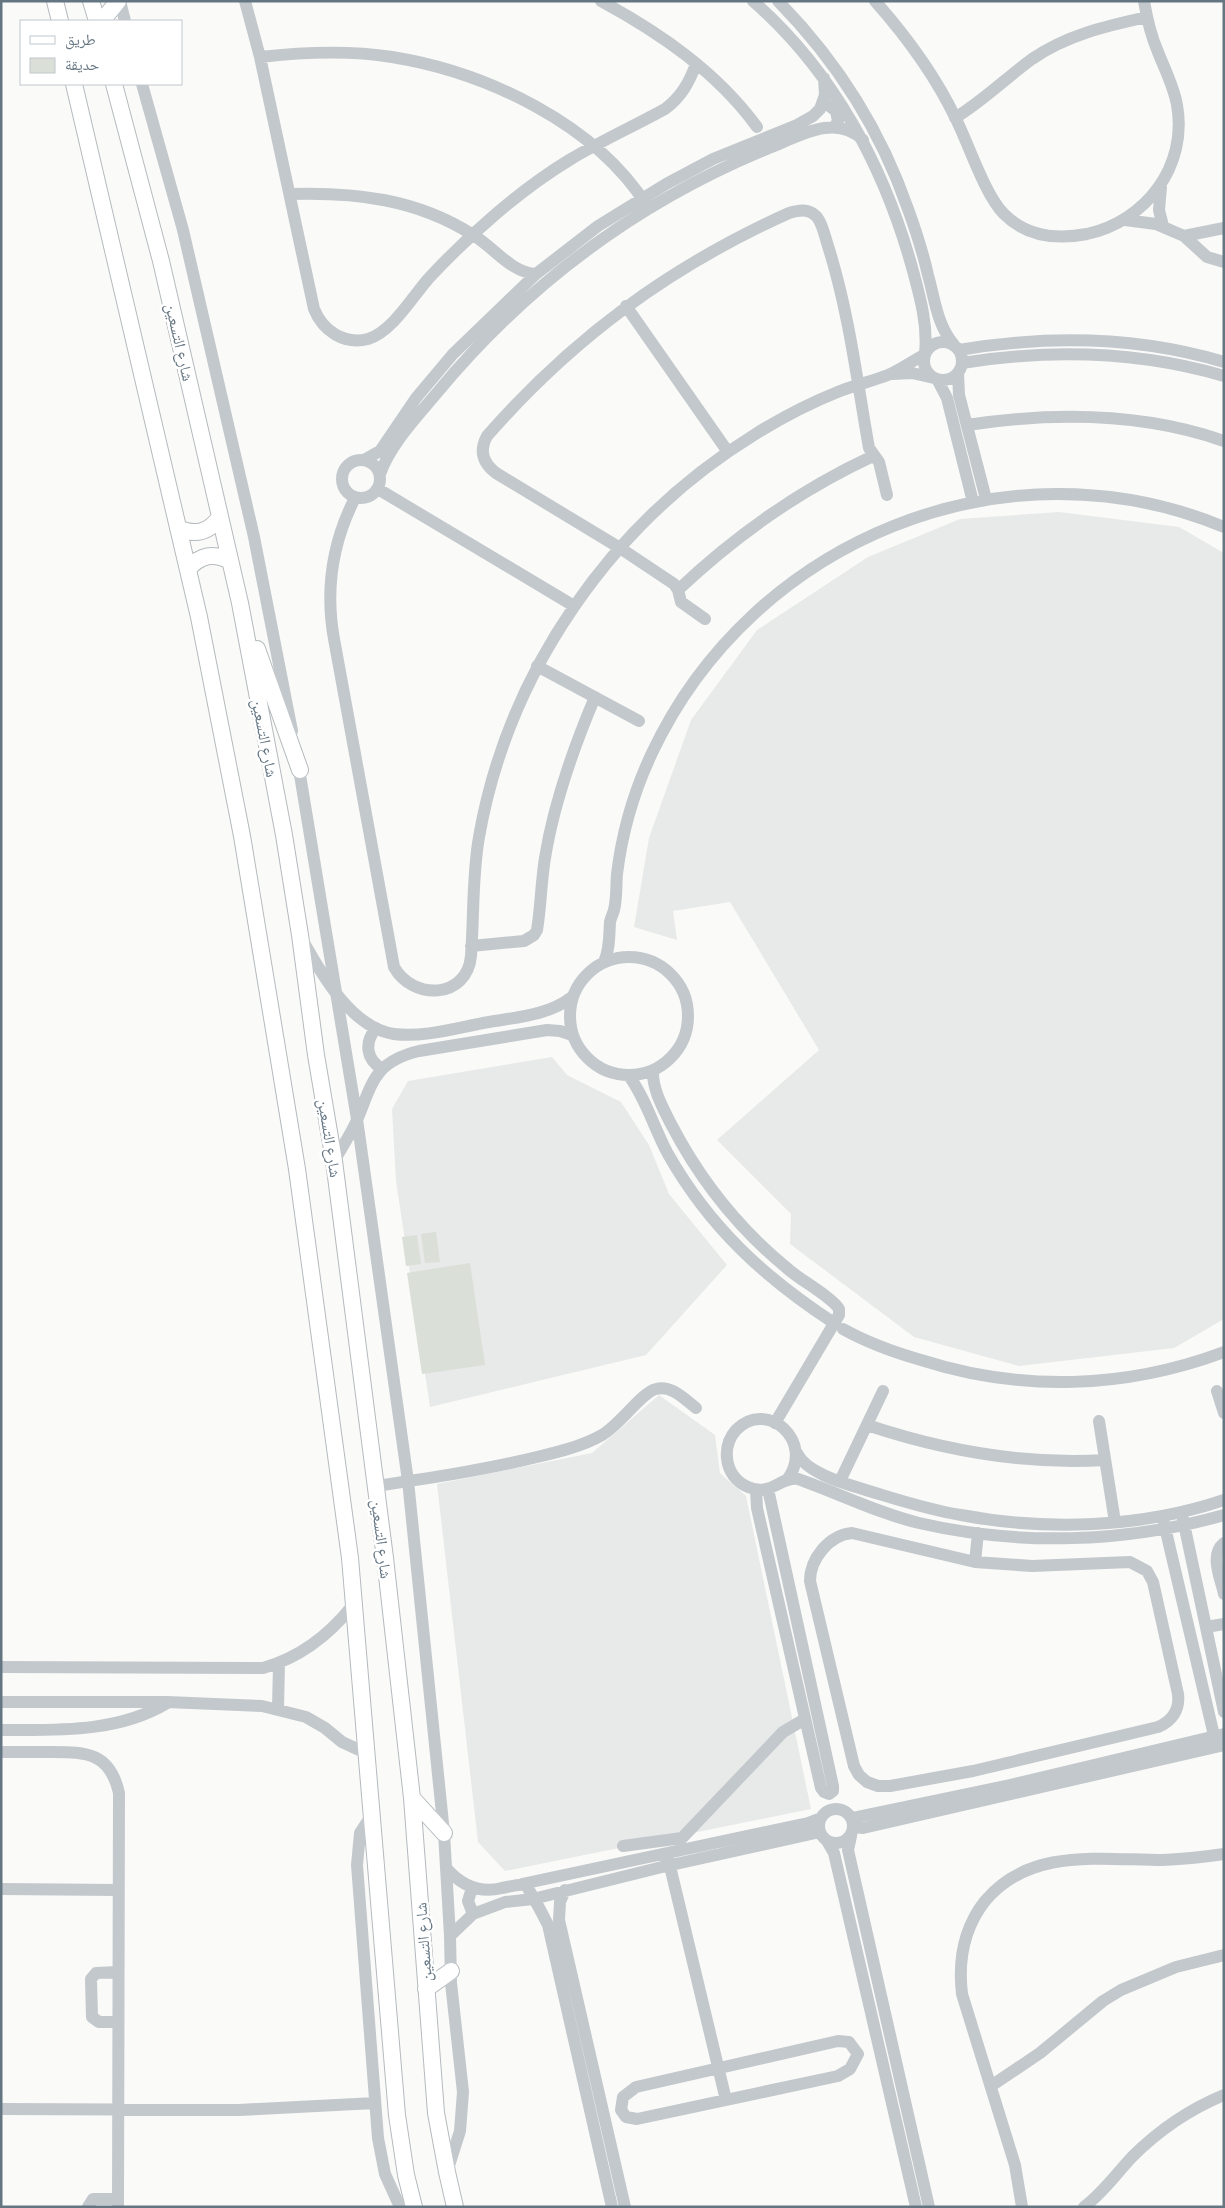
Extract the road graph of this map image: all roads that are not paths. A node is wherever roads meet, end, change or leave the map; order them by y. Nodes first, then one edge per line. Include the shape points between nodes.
1 (54, 1) edge
2 (91, 1) edge
3 (119, 1) edge
4 (245, 1) edge
5 (601, 1) edge
6 (753, 1) edge
7 (778, 1) edge
8 (875, 1) edge
9 (1144, 1) edge
10 (1147, 17) junction
11 (60, 20) edge
12 (97, 20) edge
13 (103, 20) edge
14 (125, 20) edge
15 (260, 57) junction
16 (696, 64) junction
17 (824, 78) junction
18 (74, 85) edge
19 (114, 85) edge
20 (142, 85) edge
21 (823, 104) junction
22 (955, 118) junction
23 (835, 126) junction
24 (757, 127) dead end
25 (863, 140) junction
26 (594, 146) junction
27 (1162, 184) junction
28 (290, 194) junction
29 (645, 203) junction
30 (1125, 220) junction
31 (1163, 226) junction
32 (1224, 228) edge
33 (474, 235) junction
34 (1184, 236) junction
35 (1224, 262) edge
36 (513, 267) junction
37 (536, 274) junction
38 (515, 293) junction
39 (626, 306) junction
40 (956, 348) junction
41 (925, 354) junction
42 (1224, 362) edge
43 (960, 368) junction
44 (890, 374) junction
45 (1224, 376) edge
46 (936, 379) junction
47 (858, 384) junction
48 (967, 424) junction
49 (1224, 441) edge
50 (728, 452) junction
51 (873, 456) junction
52 (364, 460) junction
53 (380, 474) junction
54 (378, 489) junction
55 (887, 495) dead end
56 (355, 498) junction
57 (986, 499) junction
58 (973, 502) junction
59 (220, 517) junction
60 (1224, 527) edge
61 (178, 528) junction
62 (620, 548) junction
63 (230, 561) junction
64 (188, 569) junction
65 (678, 590) junction
66 (240, 603) junction
67 (574, 606) junction
68 (705, 619) dead end
69 (537, 666) junction
70 (595, 697) junction
71 (639, 721) dead end
72 (300, 770) junction
73 (614, 910) junction
74 (300, 935) junction
75 (471, 946) junction
76 (620, 958) junction
77 (604, 962) junction
78 (337, 995) junction
79 (572, 997) junction
80 (376, 1028) junction
81 (437, 1031) junction
82 (396, 1034) junction
83 (572, 1035) junction
84 (440, 1047) junction
85 (399, 1057) junction
86 (382, 1069) junction
87 (654, 1070) junction
88 (628, 1076) junction
89 (357, 1119) junction
90 (334, 1161) junction
91 (839, 1326) junction
92 (1224, 1352) edge
93 (883, 1391) dead end
94 (1217, 1391) dead end
95 (696, 1408) dead end
96 (1224, 1413) edge
97 (1099, 1420) dead end
98 (775, 1423) junction
99 (866, 1425) junction
100 (797, 1453) junction
101 (1105, 1460) junction
102 (786, 1480) junction
103 (840, 1481) junction
104 (408, 1482) junction
105 (376, 1486) junction
106 (762, 1490) junction
107 (1224, 1500) edge
108 (1224, 1515) edge
109 (1183, 1519) junction
110 (1115, 1522) junction
111 (1164, 1523) junction
112 (978, 1533) junction
113 (1224, 1543) edge
114 (975, 1562) junction
115 (1224, 1594) edge
116 (353, 1605) junction
117 (1224, 1624) edge
118 (1206, 1627) junction
119 (279, 1663) junction
120 (1, 1667) edge
121 (1, 1702) edge
122 (167, 1702) junction
123 (278, 1709) junction
124 (1224, 1712) edge
125 (805, 1719) junction
126 (1, 1730) edge
127 (1219, 1741) edge
128 (1, 1752) edge
129 (368, 1754) junction
130 (1026, 1759) junction
131 (1030, 1780) junction
132 (412, 1798) junction
133 (373, 1813) junction
134 (821, 1818) junction
135 (852, 1827) junction
136 (444, 1833) junction
137 (824, 1836) junction
138 (623, 1846) dead end
139 (1224, 1854) edge
140 (668, 1859) junction
141 (446, 1868) junction
142 (522, 1884) junction
143 (472, 1888) junction
144 (1, 1889) edge
145 (118, 1890) junction
146 (565, 1890) junction
147 (533, 1899) junction
148 (473, 1914) junction
149 (450, 1936) junction
150 (1224, 1955) edge
151 (451, 1971) junction
152 (118, 1972) junction
153 (426, 1989) junction
154 (887, 2019) junction
155 (118, 2022) junction
156 (874, 2022) junction
157 (886, 2048) junction
158 (858, 2054) junction
159 (719, 2068) junction
160 (990, 2086) junction
161 (1224, 2095) edge
162 (726, 2100) junction
163 (375, 2103) junction
164 (620, 2106) junction
165 (1, 2110) edge
166 (118, 2110) junction
167 (604, 2112) junction
168 (591, 2117) junction
169 (447, 2172) junction
170 (118, 2203) edge
171 (88, 2207) edge
172 (400, 2207) edge
173 (414, 2207) edge
174 (455, 2207) edge
175 (612, 2207) edge
176 (625, 2207) edge
177 (916, 2207) edge
178 (929, 2207) edge
179 (1022, 2207) edge
180 (1084, 2207) edge

1 - 11 main road
2 - 12 main road
3 - 13 main road
3 - 14 street
4 - 15 street
5 - 16 street via 645,26
6 - 17 street via 789,36
7 - 40 street via 807,31 835,68 876,135 908,208 942,327
8 - 22 street via 911,47
9 - 10 street
10 - 22 street via 1083,32 1057,44 1033,58 988,96
10 - 27 street via 1173,88 1179,124 1173,161
15 - 26 street via 327,52 384,56 455,72 516,96
15 - 28 street
16 - 24 street via 729,93
16 - 26 street via 675,101
17 - 21 street
17 - 25 street
18 - 61 main road, شارع التسعين
19 - 59 main road, شارع التسعين via 161,261
20 - 72 street via 183,230 254,537
21 - 23 street via 836,111 838,121
21 - 29 street via 813,116 797,125 713,159
22 - 30 street via 993,200 1002,212 1026,231 1056,238 1107,228
23 - 25 street via 851,130
23 - 29 street via 811,132 744,159
25 - 41 street via 885,188 911,264 925,323
26 - 29 street
26 - 33 street via 529,187
27 - 30 street via 1139,210
27 - 31 street via 1159,210
28 - 33 street via 345,194 399,202 451,222
28 - 33 street via 314,309 331,332 349,340 369,339 386,329 432,275
29 - 37 street via 584,236
29 - 53 street via 542,285 481,342 420,414 388,456
30 - 31 street
31 - 34 street
32 - 34 street
33 - 36 street
34 - 35 street via 1207,257
36 - 37 street
36 - 38 street
37 - 38 street
38 - 52 street via 434,376 376,455
39 - 47 street via 730,241 799,210 809,211 817,218 832,258
39 - 50 street
39 - 62 street via 535,384 487,436 482,450 491,469
40 - 41 street via 949,342 938,342
40 - 42 street via 1022,341 1085,340 1156,347
40 - 43 street
41 - 44 street
41 - 46 street via 925,368
43 - 45 street via 1024,355 1085,354 1147,359
43 - 46 street via 945,380
43 - 48 street via 958,390
44 - 46 street via 912,373
44 - 47 street
46 - 58 street via 947,398
47 - 50 street via 782,419
47 - 51 street
48 - 49 street via 1009,418 1093,416 1160,425
48 - 57 street
50 - 62 street via 682,486
51 - 55 street via 881,466
51 - 65 street via 772,512 724,548
52 - 53 street via 371,462
52 - 56 street via 350,463 342,474 344,489
53 - 54 street
54 - 56 street via 364,499
54 - 67 street
56 - 75 street via 340,531 332,566 331,621 394,966 403,980 416,988 443,989 460,981 466,974
57 - 58 street
57 - 60 street via 1040,493 1094,495 1147,503 1204,518
58 - 73 street via 931,512 852,544 816,565 768,601 720,648 671,716 645,770 624,834
59 - 61 main road via 214,525 197,533
59 - 63 main road, شارع التسعين
61 - 64 main road, شارع التسعين
62 - 65 street via 674,584
62 - 67 street
63 - 64 main road via 212,555 202,557
63 - 66 main road, شارع التسعين
64 - 116 main road, شارع التسعين via 242,836 292,1142 350,1558
65 - 68 street via 681,602
66 - 72 main road
66 - 74 main road, شارع التسعين
67 - 69 street
69 - 70 street
69 - 75 street via 507,732 486,801 474,873
70 - 71 street
70 - 75 street via 570,759 554,816 545,857 537,930 524,942
72 - 78 street
73 - 76 street
73 - 77 street
74 - 78 street via 322,976
74 - 90 main road, شارع التسعين
76 - 77 street
76 - 87 street via 639,958 658,964 684,993 688,1018 684,1038 676,1052
77 - 79 street via 585,976
78 - 80 street
78 - 89 street
79 - 81 street via 546,1011
79 - 83 street
80 - 82 street
80 - 86 street via 368,1047 372,1060
81 - 82 street
81 - 84 street
82 - 85 street
83 - 84 street via 547,1030
83 - 88 street via 588,1060 614,1074
84 - 85 street
85 - 86 street
86 - 89 street via 367,1092
87 - 88 street
87 - 91 street via 655,1088 666,1115 712,1191 768,1253 838,1306
88 - 91 street via 640,1093 672,1161 716,1224 778,1284
89 - 90 street
89 - 104 street
90 - 105 main road, شارع التسعين
91 - 92 street via 878,1347 950,1370 1050,1383 1100,1382 1148,1375
91 - 98 street
93 - 99 street
94 - 96 street
95 - 104 street via 674,1391 655,1389 602,1436 577,1446 481,1470
97 - 101 street
98 - 100 street via 792,1437
98 - 106 street via 761,1420 746,1423 734,1432 727,1446 730,1471 740,1483
99 - 101 street via 989,1456 1046,1461
99 - 103 street
100 - 102 street via 794,1467
100 - 103 street via 808,1467
101 - 110 street
102 - 106 street
102 - 112 street via 798,1479 854,1502 919,1522
103 - 110 street via 916,1505 982,1519 1039,1524
104 - 105 street
104 - 136 street
105 - 132 main road, شارع التسعين
106 - 125 street via 757,1508
106 - 125 street via 833,1786 828,1794 821,1788
107 - 109 street
108 - 109 street
109 - 111 street
109 - 118 street
110 - 111 street
111 - 112 street via 1133,1534 1084,1537
111 - 127 street
112 - 114 street
113 - 115 street via 1216,1559
114 - 130 street via 1032,1566 1130,1562 1142,1567 1153,1582 1178,1694 1173,1716 1158,1727
114 - 130 street via 852,1532 828,1542 814,1564 811,1586 854,1766 867,1782 884,1787
116 - 119 street via 324,1635
116 - 129 main road, شارع التسعين
117 - 118 street
118 - 124 street
119 - 120 street via 263,1668
119 - 123 street
121 - 122 street
122 - 123 street
122 - 126 street via 136,1717 97,1726 62,1730
123 - 129 street via 316,1721 342,1742
125 - 138 street via 783,1732 682,1838
127 - 131 street
127 - 135 street via 863,1828
128 - 145 street via 83,1752 108,1766 116,1779 119,1793
129 - 133 main road, شارع التسعين
130 - 131 street
131 - 135 street
132 - 136 main road
132 - 153 main road, شارع التسعين
133 - 163 street via 360,1833 356,1852
133 - 173 main road, شارع التسعين via 397,2115
134 - 135 street via 836,1808 845,1811
134 - 137 street
134 - 140 street
135 - 137 street via 840,1843
135 - 154 street via 848,1850
136 - 141 street
137 - 140 street
137 - 156 street via 834,1853
139 - 160 street via 1179,1859 1094,1858 1050,1862 1028,1868 992,1893 968,1930 960,1972 962,1994
140 - 142 street
140 - 146 street
140 - 159 street
141 - 143 street
141 - 149 street
142 - 143 street via 496,1890
142 - 147 street via 530,1889
143 - 148 street via 468,1901
144 - 145 street
145 - 152 street
146 - 147 street
146 - 167 street via 560,1902 559,1920
147 - 148 street via 505,1902
147 - 168 street via 548,1925
148 - 149 street
149 - 151 street
150 - 160 street via 1168,1970 1121,1990 1040,2053
151 - 153 main road
151 - 169 street via 463,2105 460,2131
152 - 155 street
152 - 155 street via 96,1973 91,1979 92,2017 99,2022
153 - 169 main road, شارع التسعين via 436,2113
154 - 156 street
154 - 157 street
155 - 166 street
156 - 157 street
157 - 158 street
157 - 177 street
157 - 178 street
158 - 159 street via 849,2042 838,2041
158 - 162 street via 855,2064 838,2076
159 - 162 street
159 - 164 street via 636,2087 623,2097
160 - 179 street via 1015,2165
161 - 180 street via 1165,2129
162 - 164 street via 637,2119 626,2117
163 - 166 street via 239,2110
163 - 172 street via 381,2162
164 - 167 street
165 - 166 street
166 - 170 street
167 - 168 street
167 - 176 street
168 - 175 street
169 - 174 main road, شارع التسعين
170 - 171 street via 94,2199

